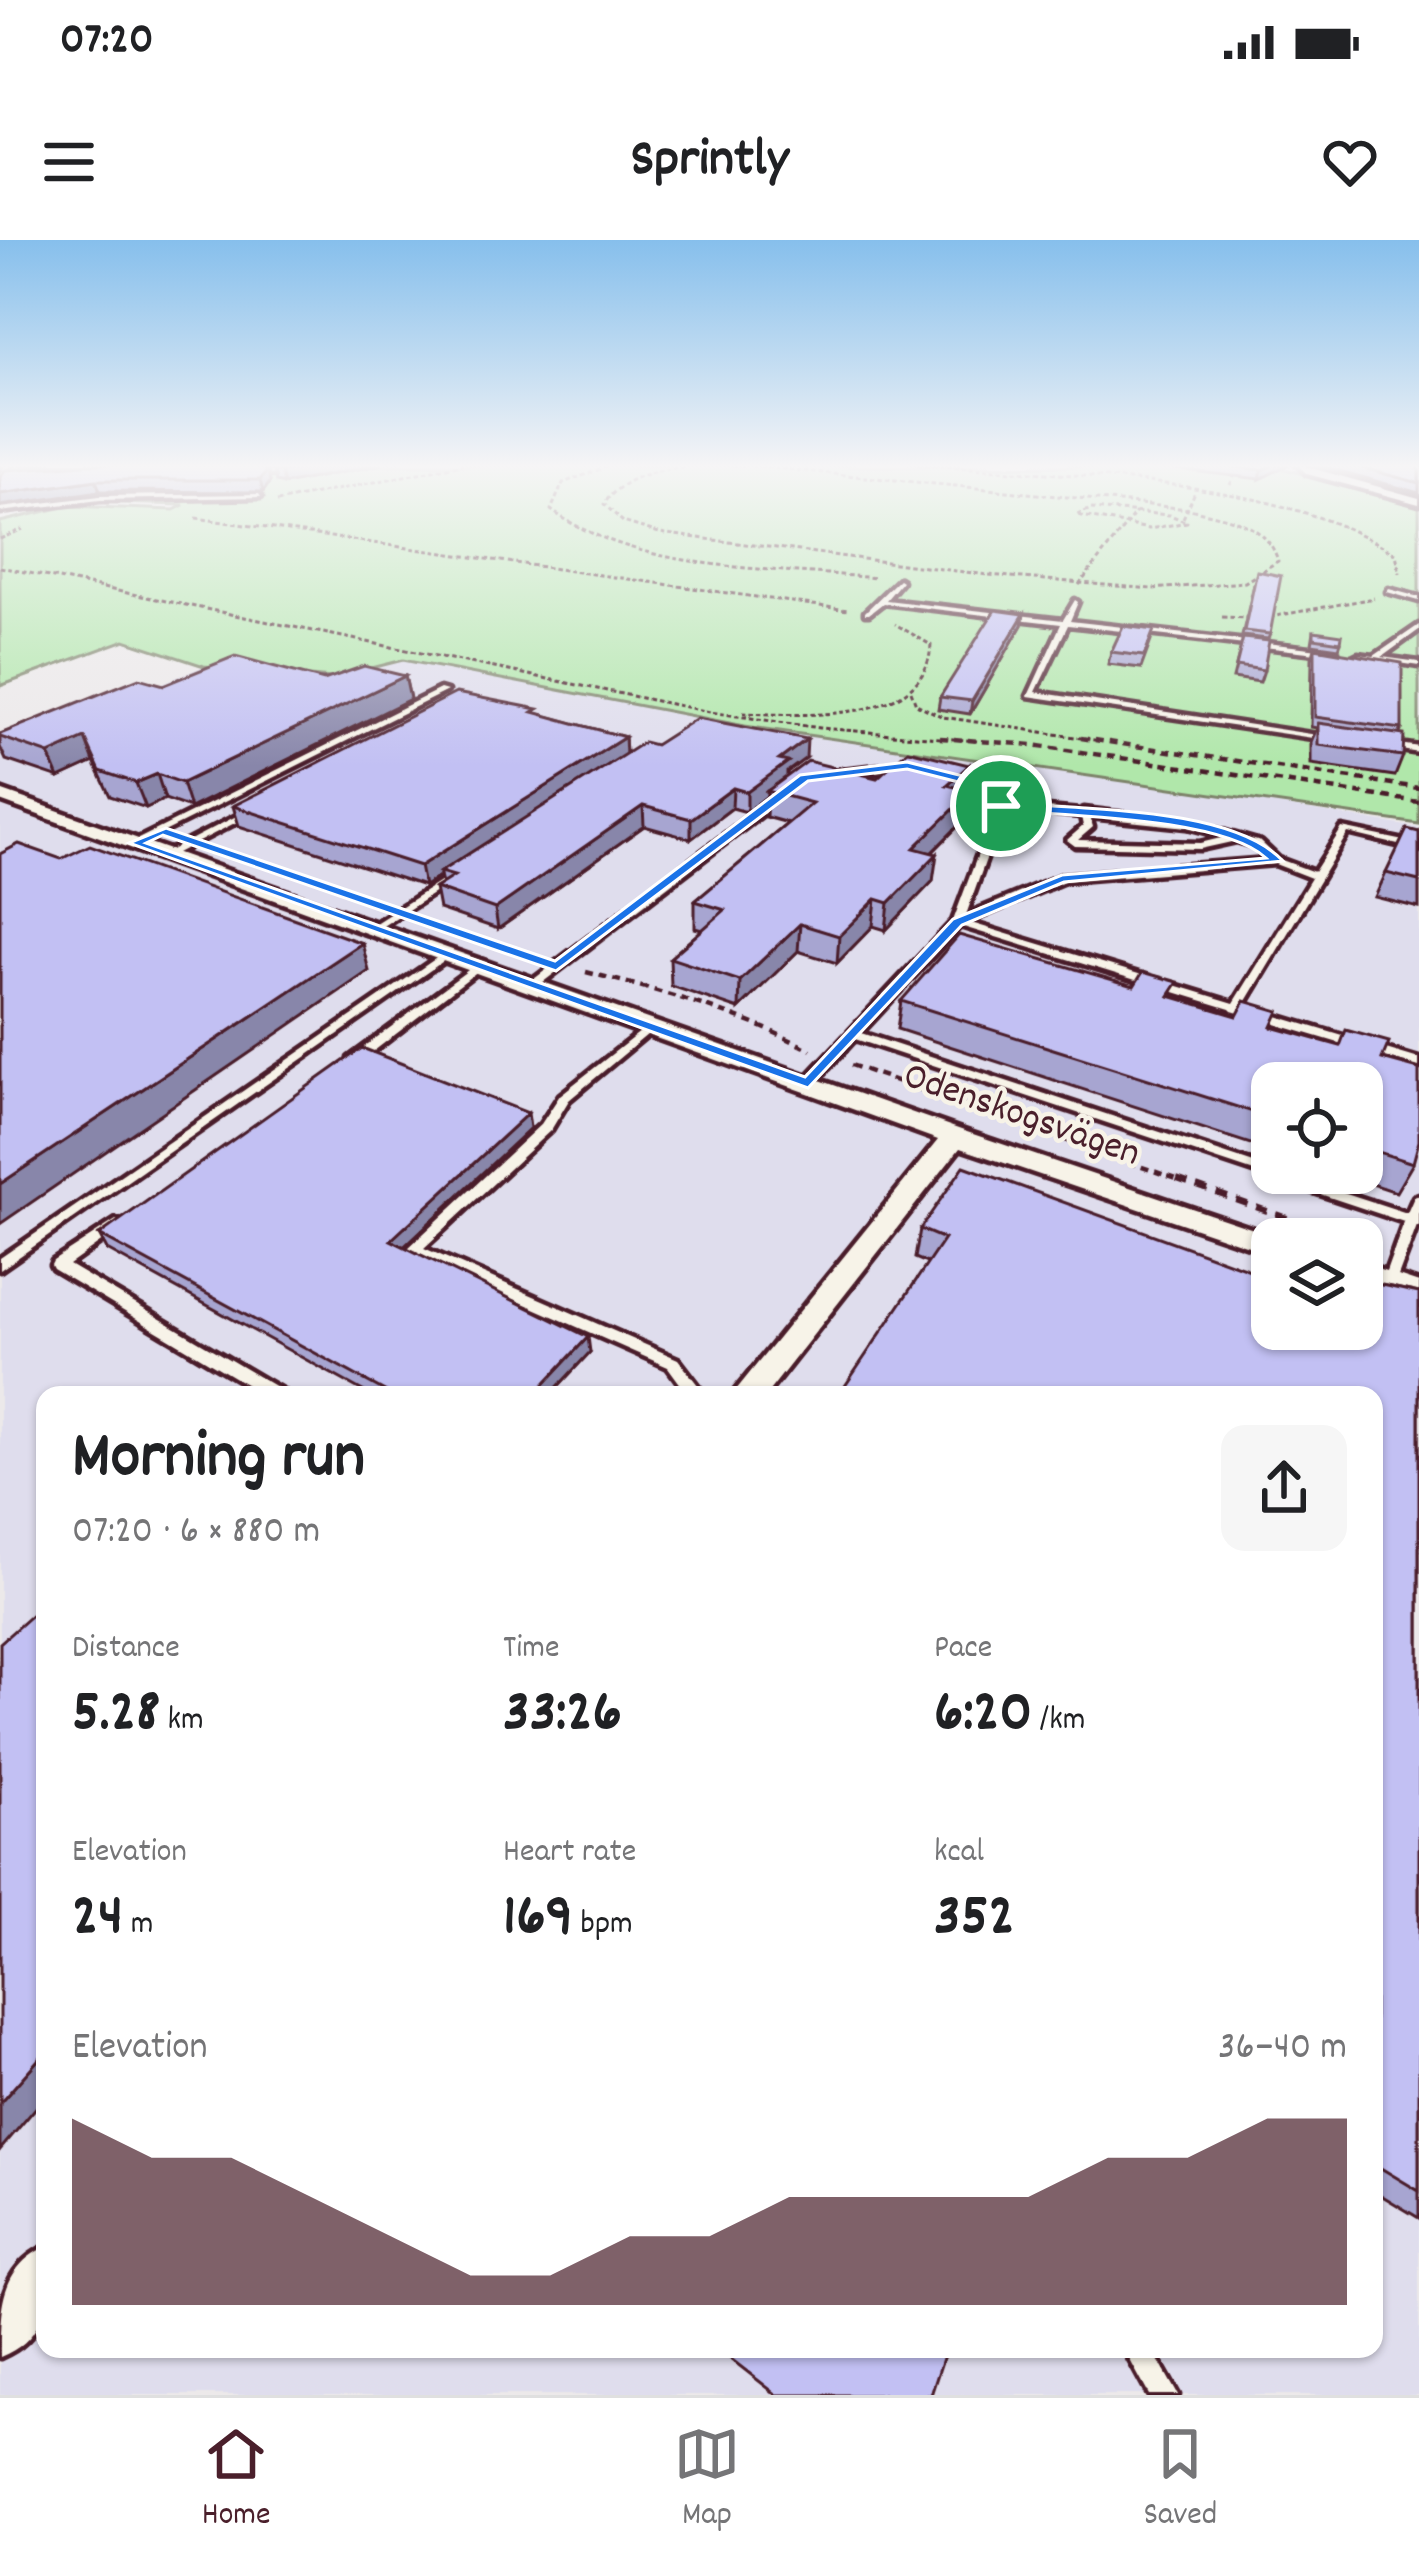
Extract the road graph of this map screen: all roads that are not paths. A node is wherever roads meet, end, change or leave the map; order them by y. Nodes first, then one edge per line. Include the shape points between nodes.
1 (899, 580) road end
2 (1389, 591) road end
3 (1419, 598) edge
4 (881, 601) junction
5 (1075, 602) dead end
6 (867, 613) road end
7 (1066, 621) junction
8 (1419, 627) edge
9 (1376, 658) junction
10 (1419, 664) edge
11 (442, 691) dead end
12 (1349, 740) edge
13 (1372, 743) edge
14 (1419, 750) edge
15 (825, 776) edge
16 (785, 793) edge
17 (0, 795) edge
18 (1001, 806) junction
19 (254, 810) edge
20 (1084, 812) junction
21 (1237, 838) junction
22 (135, 843) junction
23 (1419, 847) edge
24 (168, 854) junction
25 (1276, 861) junction
26 (476, 862) edge
27 (1316, 876) junction
28 (958, 922) junction
29 (374, 928) junction
30 (448, 953) junction
31 (479, 964) junction
32 (534, 984) junction
33 (1236, 1009) junction
34 (650, 1027) junction
35 (856, 1035) junction
36 (1419, 1063) edge
37 (334, 1075) edge
38 (808, 1083) junction
39 (955, 1137) junction
40 (1419, 1200) edge
41 (136, 1210) edge
42 (1415, 1221) edge
43 (1251, 1237) edge
44 (0, 1265) edge
45 (1383, 1269) edge
46 (1383, 1281) edge
47 (1419, 1294) edge
48 (262, 1386) edge
49 (691, 1386) edge
50 (755, 1386) edge
51 (36, 2284) edge
52 (0, 2330) edge
53 (1142, 2358) edge
54 (1164, 2395) edge

1 - 4 lane
2 - 3 lane
4 - 6 lane
4 - 7 lane
5 - 7 lane
7 - 9 lane
7 - 12 lane via 1031,694
8 - 9 lane
9 - 10 lane
11 - 22 lane
13 - 14 lane
15 - 18 lane via 907,766 999,789
16 - 32 lane
17 - 22 street, Odenskogsvägen
18 - 20 lane
18 - 28 lane
19 - 24 lane
20 - 21 lane
20 - 21 lane via 1088,827 1075,843 1200,846
21 - 25 lane
22 - 24 street, Odenskogsvägen
23 - 27 lane via 1345,830
24 - 29 street, Odenskogsvägen
25 - 27 lane
25 - 28 lane via 1062,878
26 - 29 lane
27 - 33 lane
28 - 33 lane
28 - 35 lane
29 - 30 street, Odenskogsvägen
30 - 31 street, Odenskogsvägen
30 - 44 lane
31 - 32 street, Odenskogsvägen
31 - 37 lane
32 - 34 street, Odenskogsvägen
33 - 36 lane
34 - 38 street, Odenskogsvägen
34 - 49 lane via 564,1098 546,1127 414,1250 674,1363
35 - 38 lane
35 - 42 lane
38 - 39 street, Odenskogsvägen
39 - 43 street, Odenskogsvägen
39 - 50 street
40 - 42 lane
41 - 48 lane via 58,1265
42 - 45 lane
46 - 47 street
51 - 52 street
53 - 54 lane

